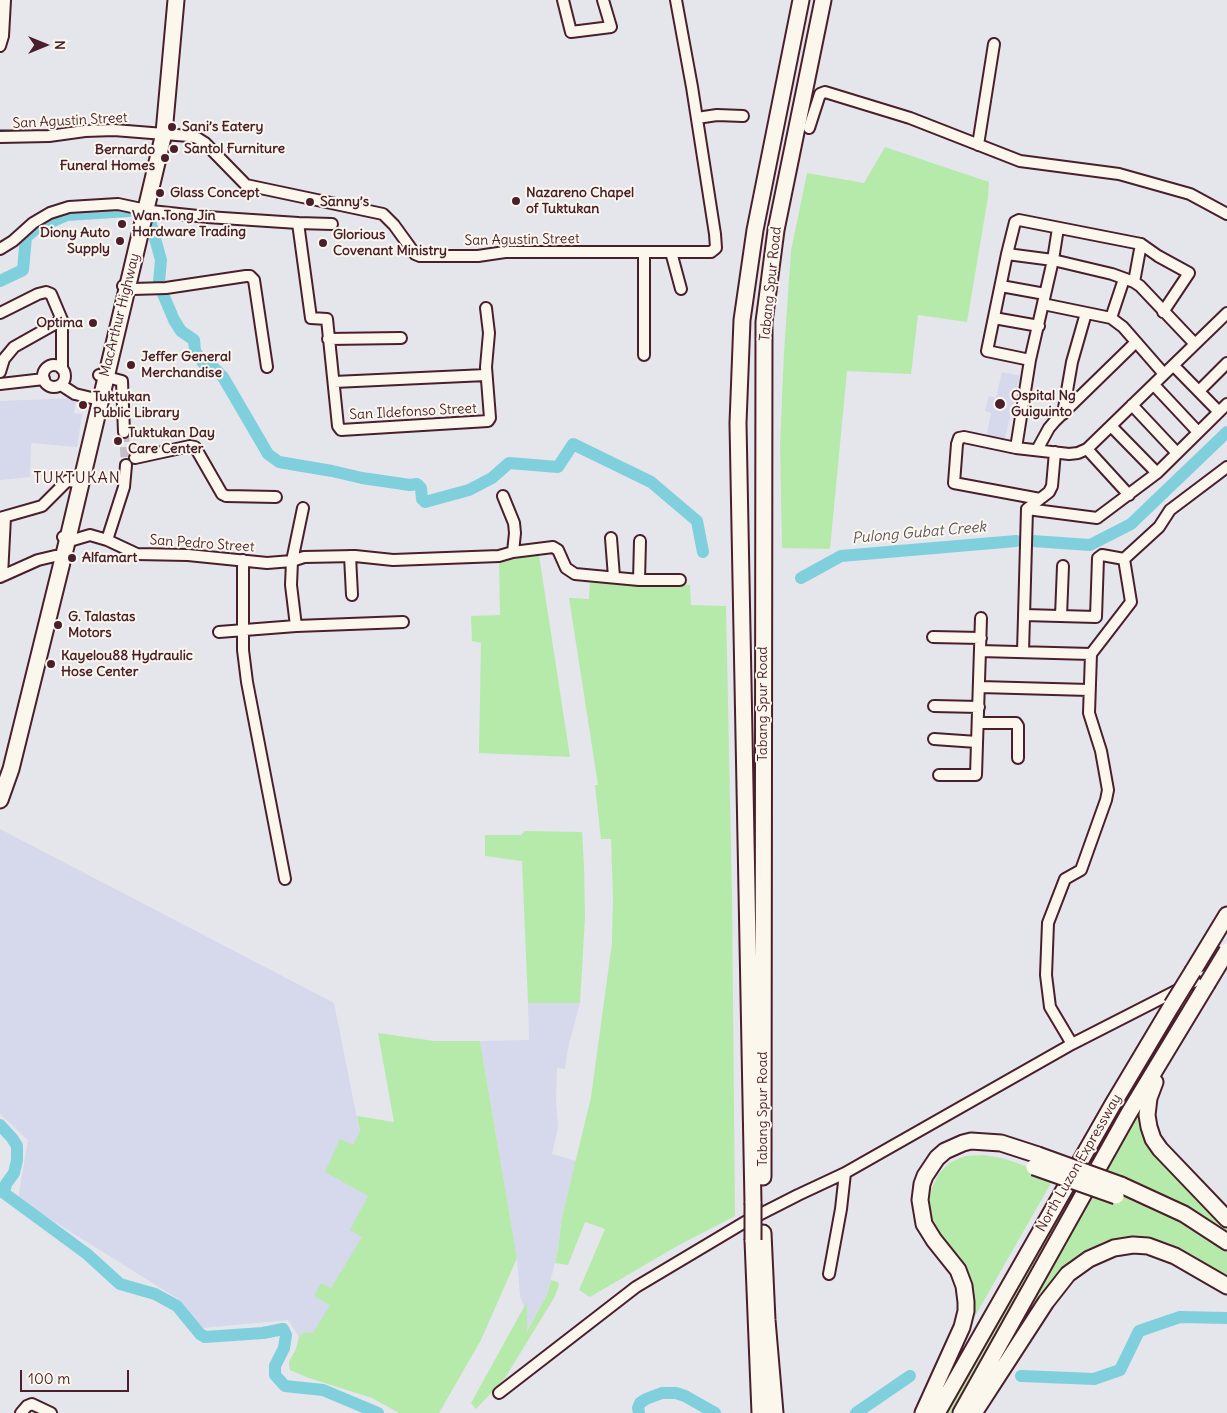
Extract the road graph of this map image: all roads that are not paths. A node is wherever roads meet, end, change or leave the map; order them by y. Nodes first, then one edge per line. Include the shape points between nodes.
1 (5, 0) edge
2 (169, 0) edge
3 (176, 0) edge
4 (564, 0) edge
5 (603, 0) edge
6 (676, 0) edge
7 (801, 0) edge
8 (823, 0) edge
9 (994, 44) dead end
10 (0, 46) edge
11 (743, 116) dead end
12 (697, 118) junction
13 (809, 128) dead end
14 (160, 133) junction
15 (0, 137) edge
16 (978, 145) junction
17 (142, 208) junction
18 (1227, 214) edge
19 (298, 223) junction
20 (332, 224) dead end
21 (1058, 228) junction
22 (1141, 244) junction
23 (0, 249) edge
24 (644, 252) junction
25 (672, 252) junction
26 (1006, 254) junction
27 (1053, 260) junction
28 (1124, 279) junction
29 (1134, 282) junction
30 (1001, 286) junction
31 (124, 287) junction
32 (681, 289) dead end
33 (1044, 299) junction
34 (486, 308) dead end
35 (1163, 312) junction
36 (1227, 312) edge
37 (0, 313) edge
38 (1086, 313) junction
39 (994, 318) junction
40 (1110, 318) junction
41 (62, 320) junction
42 (1039, 326) junction
43 (401, 338) dead end
44 (328, 340) junction
45 (1136, 342) junction
46 (1195, 344) junction
47 (644, 356) dead end
48 (1030, 360) junction
49 (1227, 363) edge
50 (1174, 366) junction
51 (266, 367) dead end
52 (62, 369) junction
53 (0, 372) edge
54 (486, 374) junction
55 (1164, 374) junction
56 (102, 375) junction
57 (44, 380) junction
58 (334, 382) junction
59 (0, 384) edge
60 (61, 385) junction
61 (1154, 385) junction
62 (1199, 391) junction
63 (96, 399) junction
64 (1227, 404) edge
65 (1132, 405) junction
66 (1219, 412) junction
67 (1063, 414) junction
68 (1111, 426) junction
69 (124, 432) tunnel mouth
70 (1198, 432) junction
71 (1016, 448) junction
72 (1087, 449) junction
73 (1037, 450) junction
74 (1055, 452) junction
75 (1177, 453) junction
76 (134, 458) dead end
77 (126, 465) tunnel mouth
78 (1227, 467) edge
79 (1158, 473) junction
80 (77, 481) junction
81 (1129, 495) junction
82 (502, 496) dead end
83 (276, 497) dead end
84 (1040, 499) junction
85 (303, 508) dead end
86 (1028, 510) junction
87 (2, 517) edge
88 (64, 537) junction
89 (611, 538) dead end
90 (106, 540) junction
91 (640, 541) dead end
92 (513, 552) junction
93 (59, 556) junction
94 (350, 556) junction
95 (1124, 559) junction
96 (243, 560) junction
97 (292, 561) junction
98 (1063, 566) dead end
99 (1, 577) edge
100 (614, 577) junction
101 (639, 580) junction
102 (680, 580) dead end
103 (352, 595) dead end
104 (1024, 615) junction
105 (1061, 616) junction
106 (981, 618) dead end
107 (403, 622) dead end
108 (296, 626) junction
109 (242, 629) junction
110 (219, 632) dead end
111 (933, 637) dead end
112 (981, 638) junction
113 (980, 651) junction
114 (1023, 652) junction
115 (1091, 654) junction
116 (980, 687) junction
117 (1089, 690) junction
118 (934, 706) dead end
119 (979, 707) junction
120 (978, 723) junction
121 (934, 739) dead end
122 (978, 742) junction
123 (1018, 758) dead end
124 (938, 774) dead end
125 (0, 778) edge
126 (0, 800) edge
127 (285, 879) dead end
128 (1227, 915) edge
129 (1227, 951) edge
130 (1227, 964) edge
131 (1192, 1009) junction
132 (1072, 1044) junction
133 (845, 1173) junction
134 (758, 1201) junction
135 (1227, 1219) edge
136 (758, 1236) junction
137 (1227, 1242) edge
138 (829, 1274) dead end
139 (1227, 1286) edge
140 (499, 1393) dead end
141 (22, 1413) edge
142 (51, 1413) edge
143 (760, 1413) edge
144 (775, 1413) edge
145 (923, 1413) edge
146 (937, 1413) edge
147 (961, 1413) edge
148 (974, 1413) edge

1 - 10 street
2 - 14 highway, MacArthur Highway
3 - 14 highway, MacArthur Highway
4 - 5 street via 571,32 611,27
6 - 12 street, San Agustin Street
7 - 134 highway, Tabang Spur Road via 755,230 742,320 738,423
8 - 134 highway, Tabang Spur Road via 776,230 764,322
9 - 16 street
11 - 12 street
12 - 25 street, San Agustin Street via 716,248 711,252
13 - 16 street via 820,94 825,92 910,118
14 - 15 street, San Agustin Street via 114,130
14 - 17 highway, MacArthur Highway
14 - 24 street, San Agustin Street via 197,138 246,185 383,214 420,256
16 - 18 street via 1020,161 1119,174 1161,185 1190,194
17 - 19 street via 207,217
17 - 23 street via 118,204 68,207 33,223
17 - 31 highway, MacArthur Highway
19 - 20 street
19 - 44 street, San Ildefonso Street via 311,318 327,319
21 - 22 street
21 - 26 street via 1019,220 1015,222
21 - 27 street
22 - 29 street
22 - 35 street via 1189,273
24 - 25 street, San Agustin Street
24 - 47 street
25 - 32 street
26 - 27 street
26 - 30 street
27 - 28 street
27 - 33 street
28 - 29 street
28 - 40 street
29 - 35 street
30 - 33 street
30 - 39 street
31 - 51 street via 166,288 250,276 254,280
31 - 56 highway, MacArthur Highway
33 - 38 street
33 - 42 street
34 - 54 street, San Ildefonso Street via 489,333
35 - 46 street
36 - 46 street
37 - 41 street via 46,292 51,294
38 - 40 street
38 - 67 street via 1072,362
39 - 42 street
39 - 48 street via 987,351
40 - 45 street
41 - 52 street
41 - 53 street via 14,347 4,359
42 - 48 street
43 - 44 street
44 - 58 street, San Ildefonso Street
45 - 55 street
45 - 67 street
46 - 50 street
48 - 71 street
49 - 62 street
50 - 55 street
50 - 62 street
52 - 57 street via 57,365 48,367 43,373
52 - 60 street via 65,375
54 - 58 street
54 - 58 street, San Ildefonso Street via 488,421 341,430
55 - 61 street
56 - 63 highway, MacArthur Highway
56 - 69 street via 122,381
57 - 59 street
57 - 60 street via 49,386
60 - 63 street via 75,394
61 - 65 street
61 - 70 street
62 - 66 street
63 - 80 highway, MacArthur Highway
64 - 66 street
65 - 68 street
65 - 75 street
66 - 70 street
67 - 73 street via 1049,428
68 - 72 street
68 - 79 street
70 - 75 street
71 - 73 street
71 - 84 street via 959,438 954,483
72 - 74 street via 1078,453
72 - 81 street
73 - 74 street
74 - 84 street via 1052,486
75 - 79 street
76 - 83 street via 195,447 222,494
77 - 90 street via 124,487
78 - 95 street via 1170,510 1159,527
79 - 81 street
80 - 87 street via 68,481 42,506
80 - 88 highway, MacArthur Highway
81 - 86 street via 1097,518
82 - 92 street via 514,523
84 - 86 street
85 - 97 street
86 - 104 street
87 - 99 street
88 - 90 street, San Pedro Street via 73,540 90,535
88 - 93 highway, MacArthur Highway
89 - 100 street
90 - 96 street, San Pedro Street via 137,554
91 - 101 street
92 - 94 street, San Pedro Street via 499,556 393,560
92 - 100 street, San Pedro Street via 553,547 570,572
93 - 99 street via 38,560
93 - 125 highway, MacArthur Highway
93 - 126 highway, MacArthur Highway via 11,769
94 - 97 street, San Pedro Street via 304,557
94 - 103 street
95 - 105 street via 1098,558 1096,617
95 - 115 street via 1131,602
96 - 97 street, San Pedro Street via 267,563
96 - 109 street
97 - 108 street
98 - 105 street
100 - 101 street
101 - 102 street
104 - 105 street
104 - 114 street
106 - 112 street
107 - 108 street
108 - 109 street
109 - 110 street
109 - 127 street via 247,682
111 - 112 street
112 - 113 street
113 - 114 street
113 - 116 street
114 - 115 street
115 - 117 street
116 - 117 street
116 - 119 street
117 - 132 street via 1089,713 1101,751 1108,790 1081,870 1065,879 1048,923 1046,976 1050,1007
118 - 119 street
119 - 120 street
120 - 122 street
120 - 123 street via 1016,723
121 - 122 street
122 - 124 street via 976,775
128 - 146 highway, North Luzon Expressway, bridge via 1108,1112
129 - 131 highway, North Luzon Expressway, bridge
130 - 132 street
131 - 135 highway via 1152,1090 1147,1109 1149,1127 1160,1149
131 - 147 highway, North Luzon Expressway via 1129,1113
132 - 133 street
133 - 138 street
133 - 140 street via 745,1222 636,1287
134 - 136 highway, Tabang Spur Road, bridge
136 - 143 highway, Tabang Spur Road
136 - 144 highway, Tabang Spur Road
137 - 145 highway, bridge via 1184,1214 1036,1161 1001,1143 971,1141 944,1152 922,1184 922,1217 928,1232 958,1270 964,1286 966,1311 962,1328
139 - 148 highway via 1166,1252 1141,1245 1114,1248 1089,1259 1068,1274 1046,1302
141 - 142 street via 32,1404

